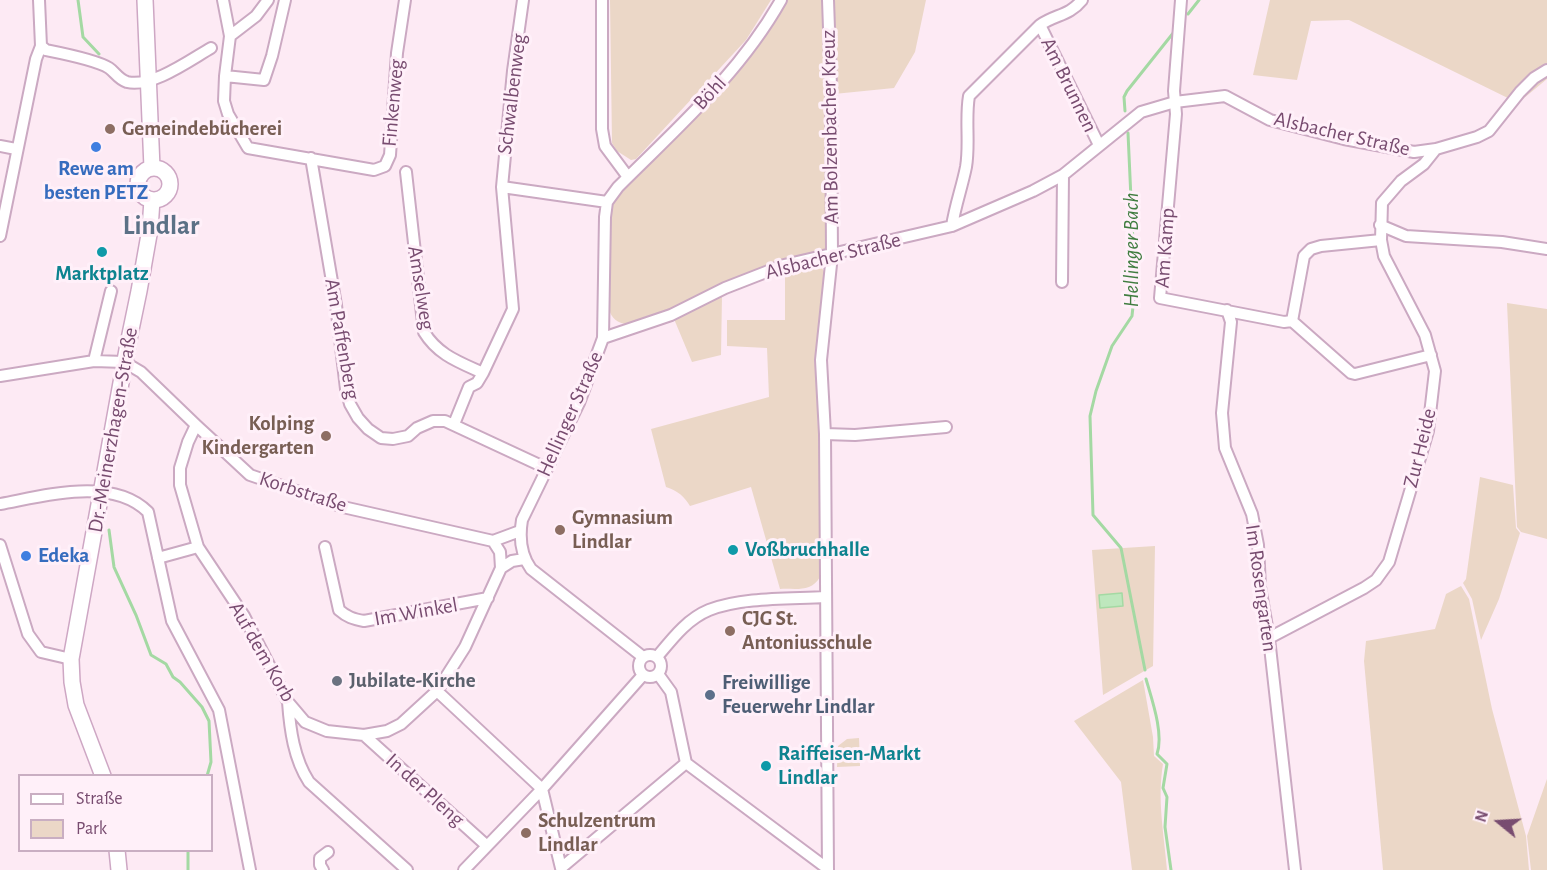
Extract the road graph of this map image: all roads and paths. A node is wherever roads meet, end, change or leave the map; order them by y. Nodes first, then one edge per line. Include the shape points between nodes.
1 (39, 0) edge
2 (145, 0) edge
3 (223, 0) edge
4 (268, 0) edge
5 (285, 0) edge
6 (405, 0) edge
7 (524, 0) edge
8 (602, 0) edge
9 (781, 0) edge
10 (828, 0) edge
11 (1082, 0) edge
12 (1181, 0) edge
13 (1040, 25) junction
14 (230, 36) junction
15 (41, 46) junction
16 (211, 48) dead end
17 (1547, 70) edge
18 (225, 76) junction
19 (147, 81) junction
20 (1175, 102) junction
21 (1099, 144) junction
22 (0, 146) edge
23 (16, 149) junction
24 (1436, 149) junction
25 (311, 158) junction
26 (152, 168) junction
27 (406, 172) dead end
28 (1063, 175) junction
29 (628, 177) junction
30 (501, 187) junction
31 (152, 200) junction
32 (607, 202) junction
33 (1380, 225) junction
34 (952, 226) junction
35 (0, 236) edge
36 (1380, 240) junction
37 (1547, 249) edge
38 (832, 255) junction
39 (1062, 282) dead end
40 (111, 291) dead end
41 (1227, 310) junction
42 (1292, 321) junction
43 (603, 338) junction
44 (1431, 355) junction
45 (94, 361) junction
46 (124, 362) junction
47 (483, 373) junction
48 (0, 376) edge
49 (454, 423) junction
50 (196, 426) junction
51 (946, 427) dead end
52 (825, 434) junction
53 (546, 468) junction
54 (102, 492) junction
55 (0, 504) edge
56 (520, 531) junction
57 (493, 541) junction
58 (0, 545) edge
59 (325, 547) dead end
60 (198, 548) junction
61 (159, 558) junction
62 (524, 559) junction
63 (501, 568) junction
64 (825, 597) junction
65 (488, 598) junction
66 (1269, 638) junction
67 (643, 657) junction
68 (657, 657) junction
69 (71, 659) junction
70 (658, 674) junction
71 (643, 675) junction
72 (437, 691) junction
73 (288, 702) junction
74 (364, 735) junction
75 (686, 763) junction
76 (102, 774) edge
77 (542, 789) junction
78 (486, 845) junction
79 (117, 852) edge
80 (328, 852) dead end
81 (828, 869) edge
82 (119, 870) edge
83 (250, 870) edge
84 (322, 870) edge
85 (407, 870) edge
86 (464, 870) edge
87 (1295, 870) edge

1 - 15 street
2 - 19 main road, Dr.-Meinerzhagen-Straße
3 - 14 street
4 - 14 street via 256,16
5 - 18 street via 264,80
6 - 25 street, Finkenweg via 390,155 385,166 374,170
7 - 30 street, Schwalbenweg
8 - 29 street via 602,129 605,146
9 - 29 street, Böhl via 727,76
10 - 38 street, Am Bolzenbacher Kreuz
11 - 13 street via 1070,12
12 - 20 street
13 - 21 street, Am Brunnen
13 - 34 street via 969,96 966,165
14 - 18 street
15 - 19 street via 109,68 127,82
15 - 23 street
16 - 19 street
17 - 24 street, Alsbacher Straße via 1520,92 1489,131
18 - 25 street via 228,114 248,148
19 - 26 main road, Dr.-Meinerzhagen-Straße
20 - 21 street, Alsbacher Straße via 1141,112
20 - 24 street, Alsbacher Straße via 1225,96 1270,120 1344,139 1414,152
20 - 41 street, Am Kamp via 1160,298
21 - 28 street, Alsbacher Straße
22 - 23 street
23 - 35 street
24 - 33 street, Zur Heide via 1390,191 1382,203
25 - 49 street, Am Paffenberg via 346,389 358,418 381,438 393,439 408,436 433,421
26 - 31 main road, Dr.-Meinerzhagen-Straße via 139,182 142,195
26 - 31 main road via 163,171 170,184 166,195
27 - 47 street, Amselweg via 424,332 445,356
28 - 34 street, Alsbacher Straße
28 - 39 street
29 - 32 street
30 - 32 street
30 - 47 street, Schwalbenweg via 513,309
31 - 46 main road, Dr.-Meinerzhagen-Straße
32 - 43 street, Hellinger Straße
33 - 36 street, Zur Heide
33 - 37 street via 1406,236
34 - 38 street, Alsbacher Straße
36 - 42 street via 1311,249 1304,256
36 - 44 street, Zur Heide
38 - 43 street, Alsbacher Straße via 784,265 671,315
38 - 52 street, Am Bolzenbacher Kreuz via 821,360
40 - 45 street
41 - 42 street, Am Kamp
41 - 66 street, Im Rosengarten via 1231,322 1222,413 1225,447 1252,514
42 - 44 street via 1355,374
43 - 53 street, Hellinger Straße via 579,403
44 - 66 street, Zur Heide via 1435,371 1428,431 1389,562 1376,580 1364,588
45 - 46 street
45 - 48 street
46 - 50 street, Korbstraße via 141,372
46 - 54 main road, Dr.-Meinerzhagen-Straße
47 - 49 street, Schwalbenweg via 469,387
49 - 53 street, Am Paffenberg
50 - 57 street, Korbstraße via 250,475 343,507
50 - 60 street, Auf dem Korb via 180,468 180,485
51 - 52 street
52 - 64 street, Am Bolzenbacher Kreuz
53 - 56 street, Hellinger Straße
54 - 55 street via 89,490
54 - 61 street via 140,504 148,512
54 - 69 main road, Dr.-Meinerzhagen-Straße
56 - 57 street
56 - 62 street, Hellinger Straße
57 - 63 street via 500,552
58 - 69 street via 28,634 41,652
59 - 65 street, Im Winkel via 339,610 353,619 363,621
60 - 61 street
60 - 73 street, Auf dem Korb via 244,616
61 - 83 street via 172,621 219,710
62 - 63 street
62 - 67 street via 531,569
63 - 65 street, Auf dem Korb
64 - 68 street via 742,602 709,610 681,629
64 - 81 street, Am Bolzenbacher Kreuz
65 - 72 street, Auf dem Korb via 465,647
66 - 87 street, Im Rosengarten
67 - 68 street
67 - 71 street via 639,664
68 - 70 street via 662,663
69 - 76 main road, Dr.-Meinerzhagen-Straße via 76,705
70 - 71 street
70 - 75 street via 671,692
71 - 77 street
72 - 74 street, Auf dem Korb via 401,724
72 - 77 street
73 - 74 street, Auf dem Korb via 305,722 327,731
73 - 85 street via 300,767 309,782
74 - 78 street, In der Pleng
75 - 77 street via 561,868
75 - 81 street
77 - 78 street
78 - 86 street
79 - 82 main road
80 - 84 street via 320,858

